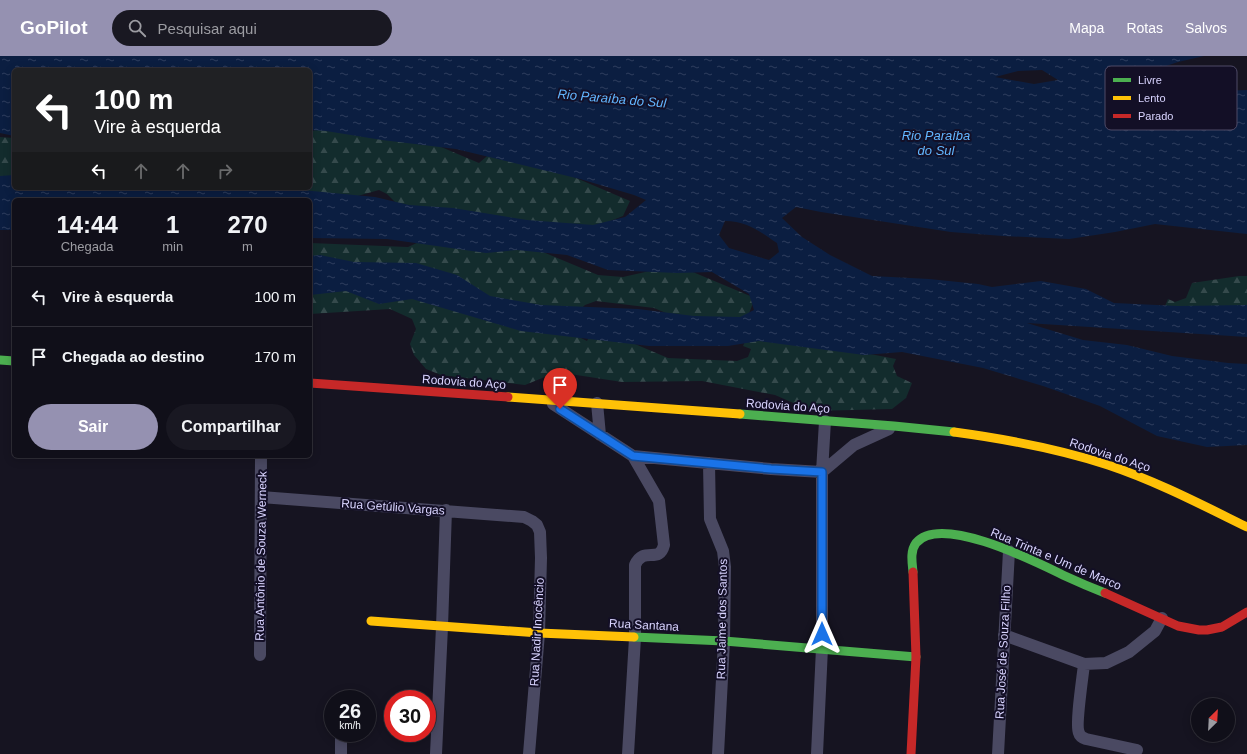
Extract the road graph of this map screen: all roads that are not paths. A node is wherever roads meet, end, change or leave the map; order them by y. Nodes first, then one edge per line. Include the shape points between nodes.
1 (0, 360) edge
2 (12, 361) edge
3 (312, 383) edge
4 (544, 399) junction
5 (598, 403) junction
6 (825, 421) junction
7 (898, 426) junction
8 (600, 435) junction
9 (633, 456) junction
10 (261, 458) edge
11 (709, 463) junction
12 (822, 472) junction
13 (260, 497) junction
14 (446, 510) junction
15 (524, 518) joint
16 (1247, 527) edge
17 (1009, 551) junction
18 (1247, 612) edge
19 (1162, 618) junction
20 (371, 621) dead end
21 (442, 627) junction
22 (539, 633) junction
23 (1004, 634) junction
24 (634, 638) junction
25 (724, 641) junction
26 (822, 648) junction
27 (260, 655) dead end
28 (916, 657) junction
29 (1084, 664) junction
30 (341, 742) edge
31 (1137, 750) dead end
32 (341, 754) edge
33 (436, 754) edge
34 (529, 754) edge
35 (628, 754) edge
36 (718, 754) edge
37 (817, 754) edge
38 (911, 754) edge
39 (998, 754) edge

1 - 2 main road
3 - 4 main road, Rodovia do Aço
4 - 5 main road, Rodovia do Aço
4 - 8 street
5 - 6 main road, Rodovia do Aço
5 - 8 street
6 - 7 main road, Rodovia do Aço
6 - 12 street
7 - 12 street via 854,445
7 - 16 main road, Rodovia do Aço via 1020,443 1088,459 1177,492
8 - 9 street
9 - 11 street
9 - 24 street via 659,501 664,546 663,552 658,555 643,555 638,558 635,565
10 - 13 street, Rua Antônio de Souza Werneck
11 - 12 street
11 - 25 street, Rua Jaime dos Santos via 710,519 725,563
12 - 26 street
13 - 14 street, Rua Getúlio Vargas
13 - 27 street, Rua Antônio de Souza Werneck
14 - 15 street, Rua Getúlio Vargas
14 - 21 street
15 - 22 street, Rua Nadir Inocêncio via 537,525 540,532
17 - 19 main road, Rua Trinta e Um de Marco
17 - 23 street, Rua José de Souza Filho
17 - 28 main road, Rua Trinta e Um de Marco via 977,540 951,535 923,536 915,544 912,550
18 - 19 main road, Rua Trinta e Um de Marco via 1228,625 1206,631 1178,626
19 - 29 street via 1155,631 1129,652 1106,663
20 - 21 main road, Rua Santana
21 - 22 main road, Rua Santana
21 - 33 street
22 - 24 main road, Rua Santana
22 - 34 street, Rua Nadir Inocêncio
23 - 29 street
23 - 39 street, Rua José de Souza Filho
24 - 25 main road, Rua Santana
24 - 35 street
25 - 26 main road, Rua Santana
25 - 36 street, Rua Jaime dos Santos
26 - 28 main road, Rua Santana
26 - 37 street
28 - 38 main road, Rua Trinta e Um de Marco
29 - 31 street via 1079,734 1086,739
30 - 32 street

